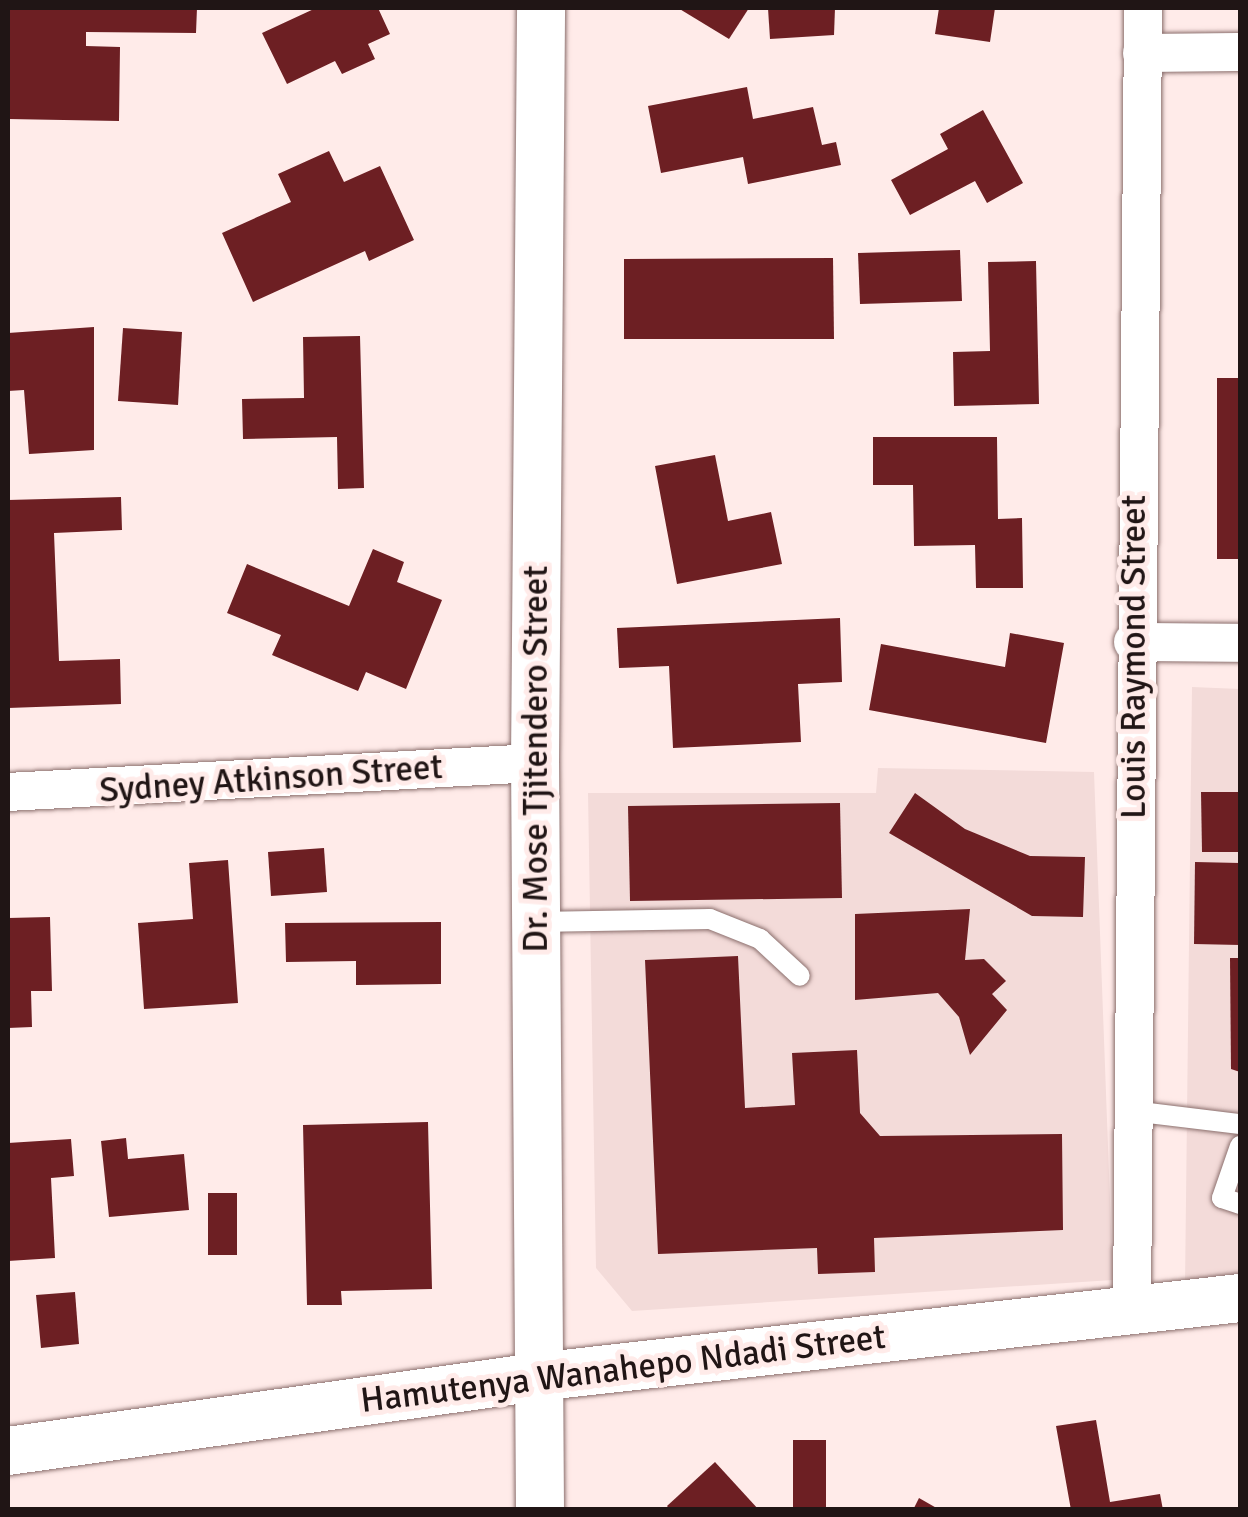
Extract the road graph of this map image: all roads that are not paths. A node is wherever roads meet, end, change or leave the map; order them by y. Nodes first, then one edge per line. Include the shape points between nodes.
1 (541, 8) edge
2 (1142, 8) edge
3 (1142, 52) junction
4 (1240, 52) edge
5 (1133, 642) junction
6 (1240, 643) edge
7 (535, 762) junction
8 (8, 792) edge
9 (536, 922) junction
10 (800, 976) dead end
11 (1132, 1111) junction
12 (1240, 1124) edge
13 (1240, 1146) edge
14 (1240, 1204) edge
15 (1240, 1298) edge
16 (1132, 1307) junction
17 (538, 1377) junction
18 (8, 1450) edge
19 (540, 1510) edge

1 - 7 street, Dr. Mose Tjitendero Street
2 - 3 street, Louis Raymond Street
3 - 4 street
3 - 5 street, Louis Raymond Street
5 - 6 street
5 - 11 street, Louis Raymond Street
7 - 8 street, Sydney Atkinson Street
7 - 9 street, Dr. Mose Tjitendero Street
9 - 10 lane via 710,920 760,939
9 - 17 street, Dr. Mose Tjitendero Street
11 - 12 lane
11 - 16 street, Louis Raymond Street
13 - 14 lane via 1222,1198
15 - 16 street, Hamutenya Wanahepo Ndadi Street
16 - 17 street, Hamutenya Wanahepo Ndadi Street
17 - 18 street, Hamutenya Wanahepo Ndadi Street
17 - 19 street, Dr. Mose Tjitendero Street

